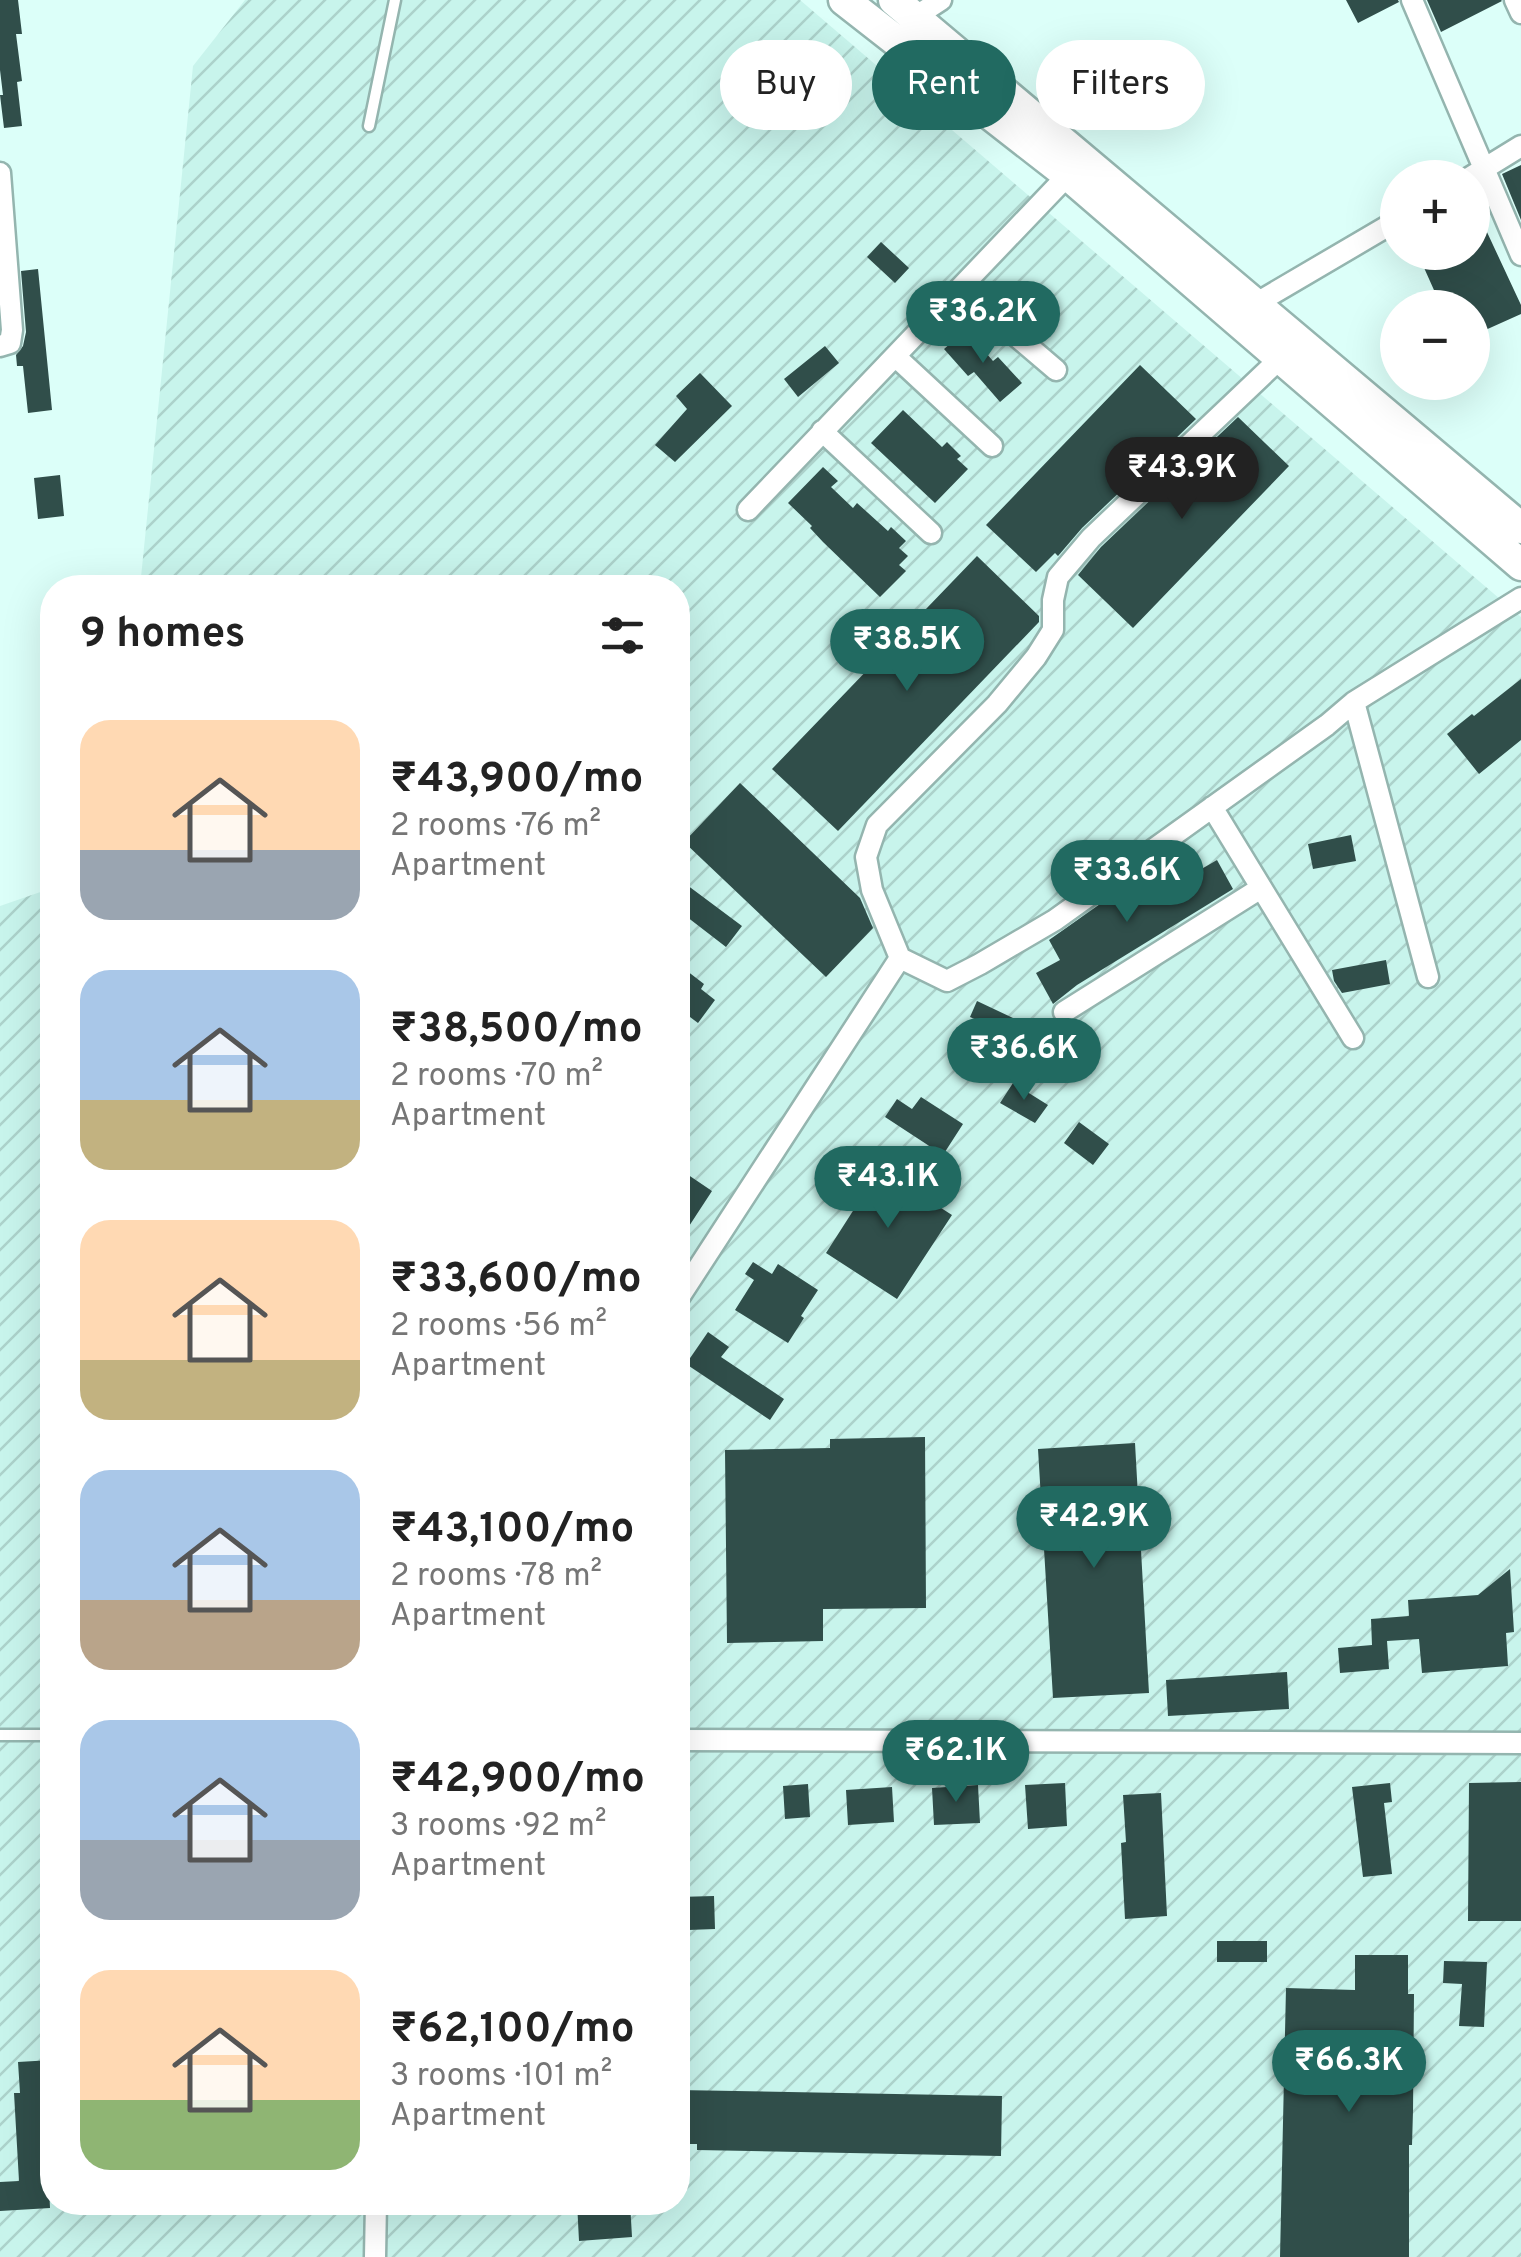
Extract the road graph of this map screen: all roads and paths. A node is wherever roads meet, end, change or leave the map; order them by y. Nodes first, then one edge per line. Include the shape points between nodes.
1 (395, 0) edge
2 (844, 0) edge
3 (941, 0) edge
4 (1412, 0) edge
5 (1515, 0) edge
6 (904, 9) edge
7 (1521, 13) edge
8 (369, 126) dead end
9 (1521, 146) edge
10 (1471, 160) edge
11 (1490, 165) edge
12 (0, 173) edge
13 (1068, 175) junction
14 (1490, 199) edge
15 (1380, 231) edge
16 (1521, 255) edge
17 (960, 288) junction
18 (1255, 304) junction
19 (0, 346) edge
20 (1289, 349) junction
21 (895, 356) junction
22 (1056, 370) dead end
23 (822, 431) junction
24 (992, 446) dead end
25 (748, 510) dead end
26 (1521, 528) edge
27 (930, 533) dead end
28 (1521, 565) edge
29 (1521, 598) edge
30 (1354, 702) junction
31 (1212, 807) junction
32 (1261, 888) junction
33 (900, 958) junction
34 (1428, 976) dead end
35 (1064, 1012) dead end
36 (1352, 1038) dead end
37 (690, 1282) edge
38 (0, 1735) edge
39 (40, 1735) edge
40 (690, 1740) edge
41 (1521, 1743) edge
42 (376, 2215) edge
43 (375, 2257) edge

1 - 8 lane
2 - 13 main road
3 - 6 street
4 - 10 street
5 - 7 street
6 - 18 main road
9 - 11 street
12 - 19 street via 12,330 10,343
13 - 17 street
13 - 20 main road
14 - 16 street
15 - 18 street
17 - 21 street
17 - 22 street
18 - 20 main road
20 - 26 main road
20 - 28 main road
20 - 33 street via 1091,538 1058,577 1052,630 1036,656 877,826 866,857
21 - 23 street
21 - 24 street
23 - 25 street
23 - 27 street
29 - 30 street
30 - 31 street
30 - 34 street
31 - 32 street
31 - 33 street via 1054,920 948,980
32 - 35 street
32 - 36 street
33 - 37 street
38 - 39 lane
40 - 41 street
42 - 43 street

